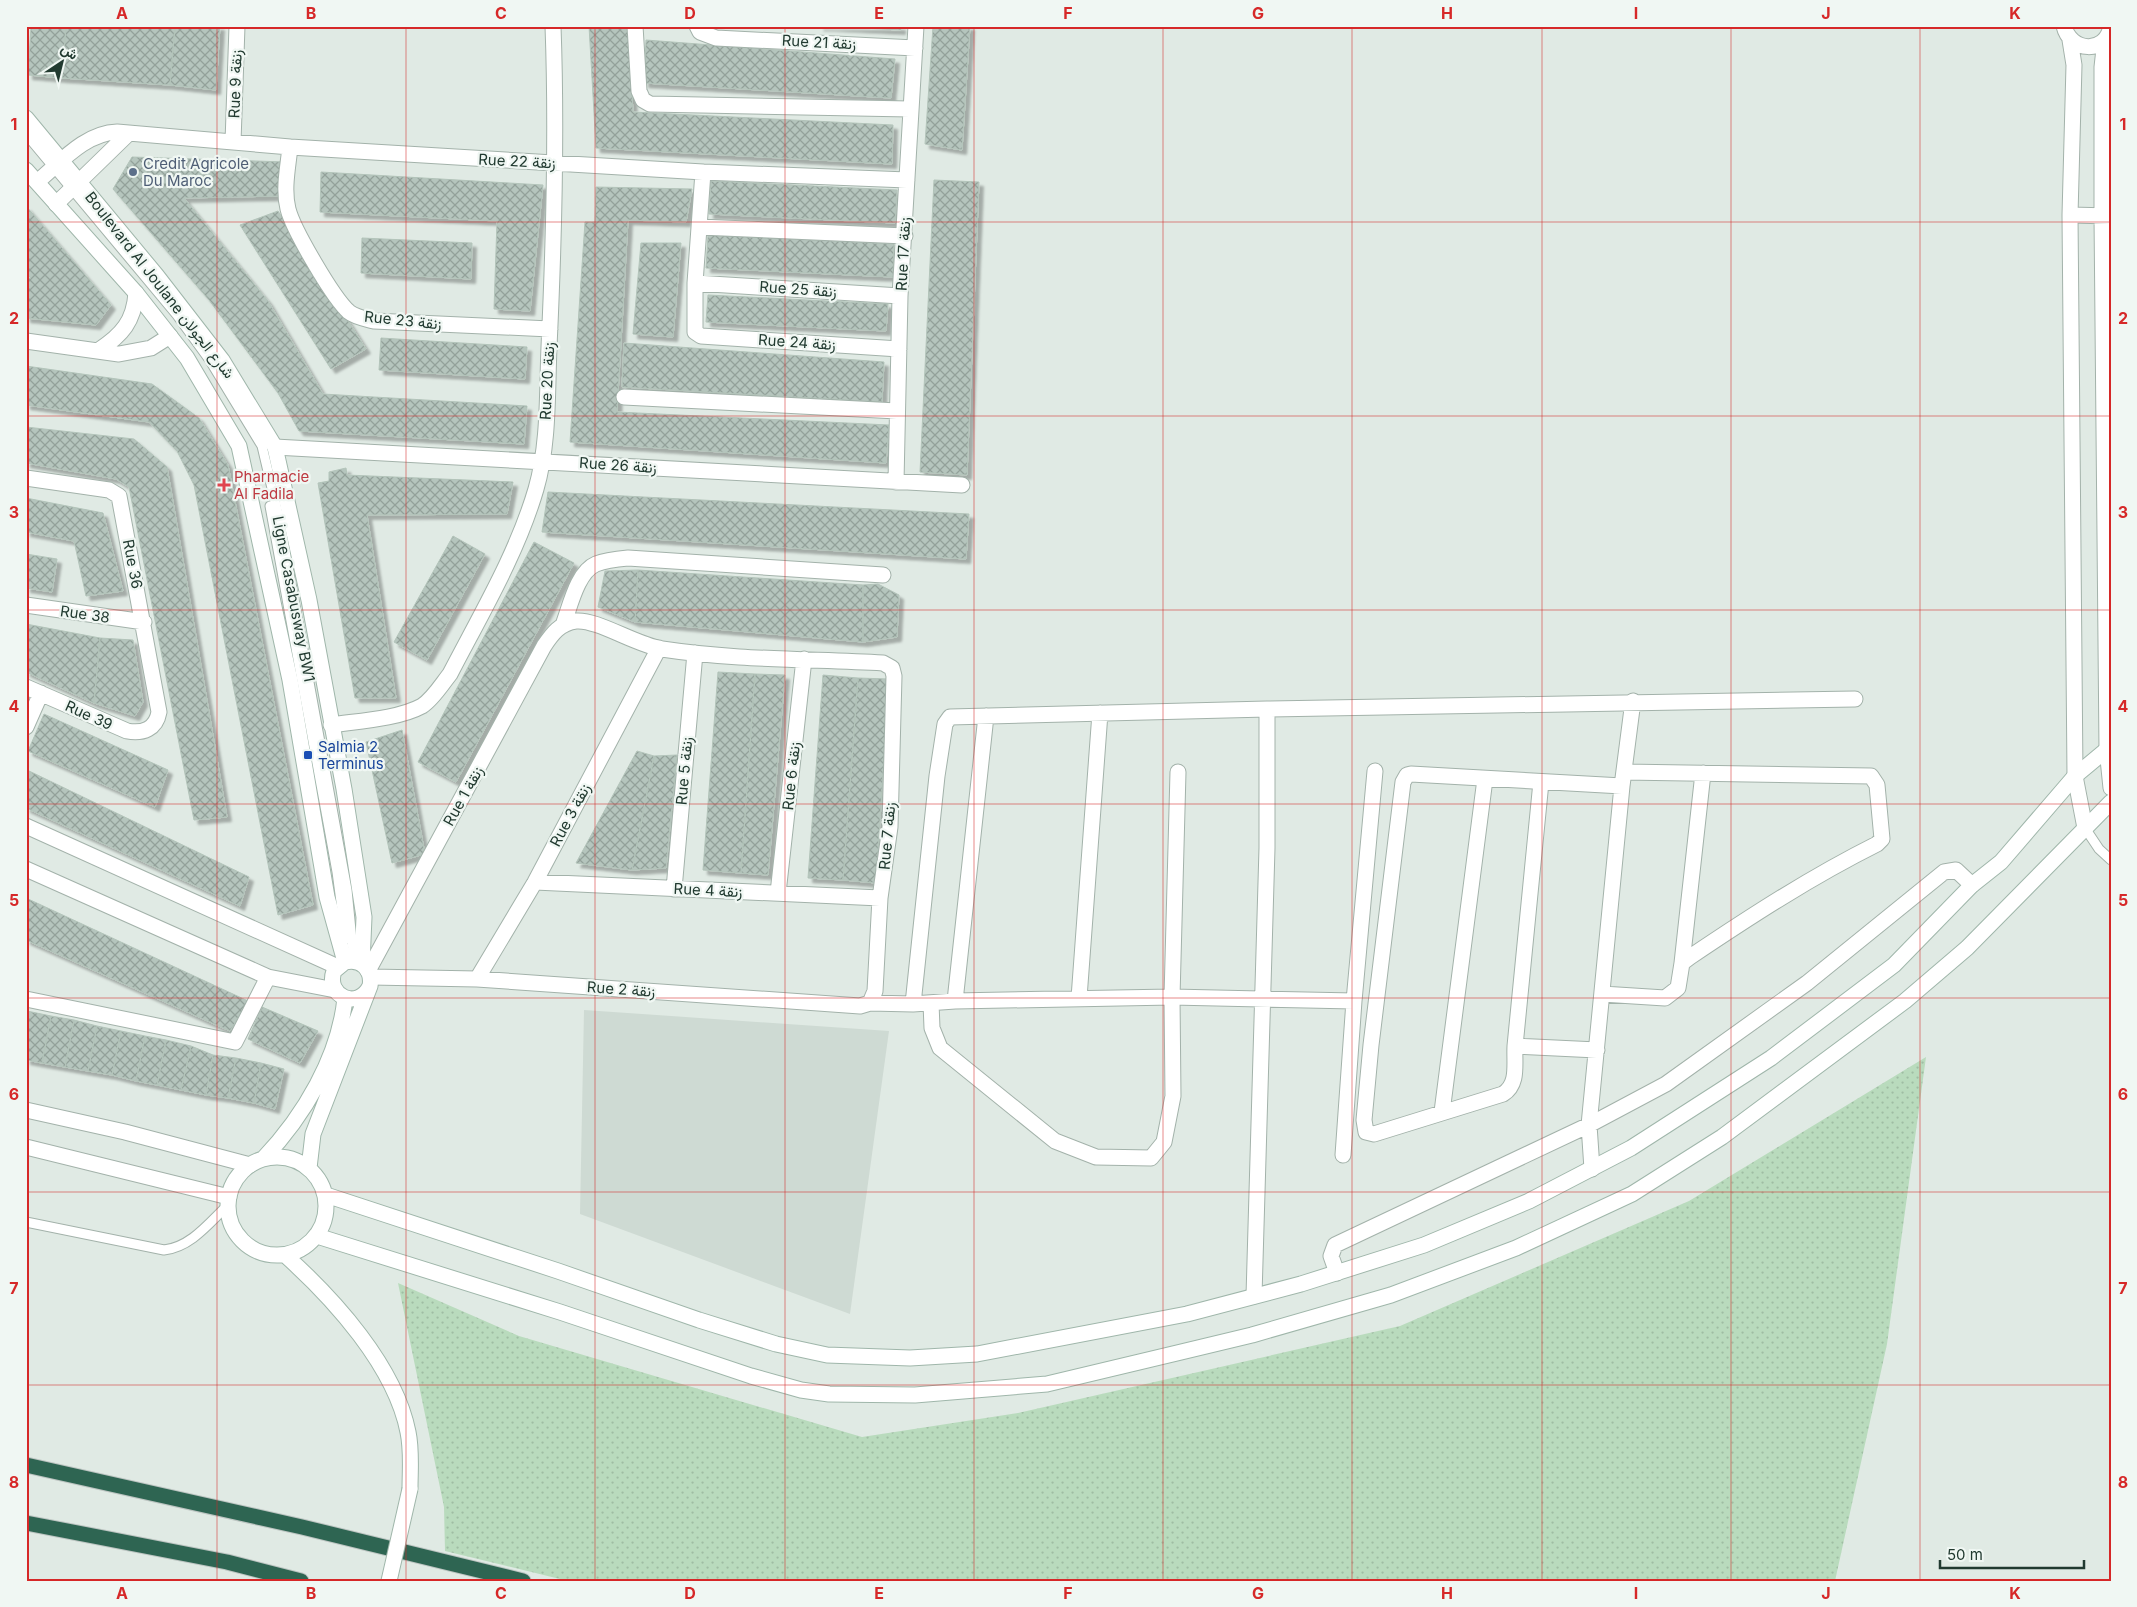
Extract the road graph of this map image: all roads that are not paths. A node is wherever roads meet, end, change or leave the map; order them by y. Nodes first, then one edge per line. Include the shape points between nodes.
1 (237, 26) edge
2 (554, 26) edge
3 (635, 26) edge
4 (697, 26) edge
5 (916, 26) edge
6 (2067, 33) edge
7 (2108, 33) edge
8 (915, 48) junction
9 (910, 109) junction
10 (26, 118) edge
11 (26, 134) edge
12 (128, 134) junction
13 (233, 142) junction
14 (26, 143) edge
15 (290, 147) junction
16 (556, 163) junction
17 (55, 167) junction
18 (26, 170) edge
19 (703, 172) junction
20 (907, 180) junction
21 (37, 182) junction
22 (73, 188) junction
23 (56, 204) junction
24 (2070, 215) junction
25 (2107, 216) edge
26 (700, 227) junction
27 (904, 236) junction
28 (695, 283) junction
29 (136, 293) junction
30 (900, 296) junction
31 (550, 329) junction
32 (170, 336) junction
33 (26, 341) edge
34 (899, 349) junction
35 (99, 350) junction
36 (624, 397) dead end
37 (897, 410) junction
38 (275, 447) junction
39 (543, 460) junction
40 (26, 478) edge
41 (896, 482) junction
42 (962, 485) dead end
43 (883, 575) dead end
44 (26, 605) edge
45 (144, 622) junction
46 (563, 625) junction
47 (659, 648) junction
48 (695, 654) junction
49 (804, 659) junction
50 (26, 687) edge
51 (40, 693) junction
52 (1854, 699) dead end
53 (1633, 701) junction
54 (1267, 709) junction
55 (1100, 713) junction
56 (986, 716) junction
57 (331, 725) junction
58 (153, 726) joint
59 (26, 727) edge
60 (2109, 747) edge
61 (1375, 771) dead end
62 (1178, 772) dead end
63 (1704, 773) junction
64 (2075, 776) junction
65 (1485, 779) junction
66 (1623, 779) junction
67 (1541, 782) junction
68 (2111, 788) edge
69 (2111, 802) edge
70 (26, 826) edge
71 (2085, 828) junction
72 (2111, 860) edge
73 (26, 869) edge
74 (535, 882) junction
75 (1972, 885) junction
76 (674, 888) junction
77 (778, 893) junction
78 (880, 898) junction
79 (1682, 963) junction
80 (357, 968) junction
81 (268, 977) junction
82 (477, 979) junction
83 (340, 994) junction
84 (1602, 994) junction
85 (1172, 997) junction
86 (1078, 998) junction
87 (26, 999) edge
88 (1262, 1000) junction
89 (956, 1001) junction
90 (1354, 1001) junction
91 (870, 1003) junction
92 (930, 1003) junction
93 (912, 1004) junction
94 (1515, 1046) junction
95 (1597, 1050) junction
96 (26, 1110) edge
97 (1442, 1112) junction
98 (1589, 1126) junction
99 (26, 1146) edge
100 (1343, 1155) dead end
101 (256, 1162) junction
102 (309, 1168) junction
103 (1592, 1169) junction
104 (326, 1195) junction
105 (228, 1201) junction
106 (26, 1222) edge
107 (317, 1236) junction
108 (286, 1255) junction
109 (1337, 1273) junction
110 (1254, 1296) junction
111 (26, 1465) edge
112 (26, 1523) edge
113 (301, 1581) edge
114 (389, 1581) edge
115 (523, 1581) edge

1 - 13 street, Rue 9 زنقة
2 - 16 street, Rue 20 زنقة
3 - 9 street via 639,91 643,100 650,104
4 - 8 street, Rue 21 زنقة via 700,32 716,38
5 - 8 street, Rue 17 زنقة
6 - 7 street via 2076,45 2092,47
6 - 24 street via 2074,65
7 - 25 street via 2102,66
8 - 9 street, Rue 17 زنقة
9 - 20 street, Rue 17 زنقة
10 - 17 street, Boulevard Al Joulane شارع الجولان
11 - 17 lane
12 - 13 street, Rue 22 زنقة
12 - 17 street, Rue 22 زنقة via 98,134
12 - 22 street
13 - 15 street, Rue 22 زنقة
14 - 17 lane
15 - 16 street, Rue 22 زنقة
15 - 31 street, Rue 23 زنقة via 288,211 325,278 350,313 374,320
16 - 19 street, Rue 22 زنقة
16 - 31 street, Rue 20 زنقة
17 - 21 street, Rue 22 زنقة
17 - 22 street, Boulevard Al Joulane شارع الجولان
18 - 21 street, Boulevard Al Joulane شارع الجولان
19 - 20 street, Rue 22 زنقة
19 - 26 street
20 - 27 street, Rue 17 زنقة
21 - 23 street, Boulevard Al Joulane شارع الجولان
22 - 23 street
22 - 38 street, Boulevard Al Joulane شارع الجولان via 222,360
22 - 80 lane, Ligne Casabusway BW1 via 177,315 209,359 262,446 279,518 345,881
23 - 29 street, Boulevard Al Joulane شارع الجولان
24 - 25 street
24 - 64 street
25 - 60 street
26 - 27 street
26 - 28 street
27 - 30 street, Rue 17 زنقة
28 - 30 street, Rue 25 زنقة
28 - 34 street, Rue 24 زنقة via 695,332 701,336
29 - 32 street, Boulevard Al Joulane شارع الجولان
29 - 35 street via 132,317 126,328 119,337
30 - 34 street, Rue 17 زنقة
31 - 39 street, Rue 20 زنقة
32 - 35 street via 140,352 119,354
32 - 80 street, Boulevard Al Joulane شارع الجولان via 188,358 239,446 290,680 327,897
33 - 35 street
34 - 37 street, Rue 17 زنقة
36 - 37 street
37 - 41 street, Rue 17 زنقة
38 - 39 street, Rue 26 زنقة
38 - 57 street, Boulevard Al Joulane شارع الجولان via 309,600
39 - 41 street, Rue 26 زنقة
39 - 57 street, Rue 20 زنقة via 526,519 450,674 424,705 400,714
40 - 45 street, Rue 36 via 118,494
41 - 42 street, Rue 26 زنقة
43 - 46 street via 628,558 605,561 595,564 583,577
44 - 45 street, Rue 38
45 - 58 street, Rue 36 via 159,703 158,717
46 - 47 street via 588,621 627,639
46 - 80 street, Rue 1 زنقة via 544,646
47 - 48 street
47 - 74 street, Rue 3 زنقة
48 - 49 street
48 - 76 street, Rue 5 زنقة
49 - 77 street, Rue 6 زنقة
49 - 78 street, Rue 7 زنقة via 883,663 892,668 890,827
50 - 51 street, Rue 39
51 - 58 street, Rue 39 via 127,731 145,731
51 - 59 street
52 - 53 street
53 - 54 street
53 - 66 street
54 - 55 street
54 - 88 street
55 - 56 street
55 - 86 street
56 - 89 street
56 - 93 street via 950,717 945,724
57 - 80 street, Boulevard Al Joulane شارع الجولان via 364,917
60 - 64 street
60 - 68 street
61 - 90 street
62 - 85 street
63 - 66 street
63 - 79 street
63 - 79 street via 1871,776 1877,784 1882,839 1771,902
64 - 71 street
64 - 75 street via 2001,862
65 - 67 street
65 - 97 street
65 - 97 street via 1412,774 1407,775 1403,782 1370,1045 1364,1128 1374,1134
66 - 67 street
66 - 84 street
67 - 94 street
69 - 71 street
70 - 80 street
71 - 72 lane
71 - 107 street via 1967,948 1905,1001 1722,1137 1632,1194 1516,1248 1391,1295 1252,1335 1047,1384 906,1395 829,1394 801,1390
73 - 81 street
74 - 76 street, Rue 4 زنقة
74 - 82 street, Rue 3 زنقة
75 - 98 street via 1956,870 1944,872 1807,983 1674,1078
75 - 103 street via 1894,965 1836,1010 1770,1058 1631,1148
76 - 77 street, Rue 4 زنقة
77 - 78 street, Rue 4 زنقة
78 - 91 street, Rue 7 زنقة via 875,991
79 - 84 street via 1678,988 1665,998
80 - 82 street, Rue 2 زنقة
80 - 83 street via 332,980
80 - 83 street via 366,993 358,998
80 - 102 street via 313,1134
81 - 83 street
81 - 87 street via 235,1042
82 - 91 street, Rue 2 زنقة via 860,1006
83 - 101 street via 339,1034 317,1082 287,1132
84 - 95 street
85 - 86 street, Rue 2 زنقة
85 - 88 street, Rue 2 زنقة
85 - 92 street via 1173,1096 1164,1142 1152,1158 1096,1157 1056,1141 940,1048 932,1028
86 - 89 street, Rue 2 زنقة
88 - 90 street, Rue 2 زنقة
88 - 110 street
89 - 92 street, Rue 2 زنقة
90 - 100 street
91 - 93 street, Rue 2 زنقة
92 - 93 street, Rue 2 زنقة
94 - 95 street
94 - 97 street via 1514,1082 1510,1090
95 - 98 street
96 - 101 street
98 - 103 street
98 - 109 street via 1341,1241 1335,1245 1331,1256
99 - 105 street
101 - 102 street via 279,1156 295,1159
101 - 105 street via 236,1178
102 - 104 street
103 - 109 street via 1451,1234
104 - 107 street via 324,1223
104 - 110 street via 699,1320 776,1344 827,1355 910,1358 976,1354 1187,1314
105 - 106 lane via 189,1242 164,1250
105 - 108 street via 230,1222 239,1237 252,1249
107 - 108 street
108 - 114 street, bridge via 314,1281 353,1327 392,1388 402,1411 408,1433 410,1489
109 - 110 street
111 - 115 highway via 292,1524
112 - 113 highway via 227,1562

